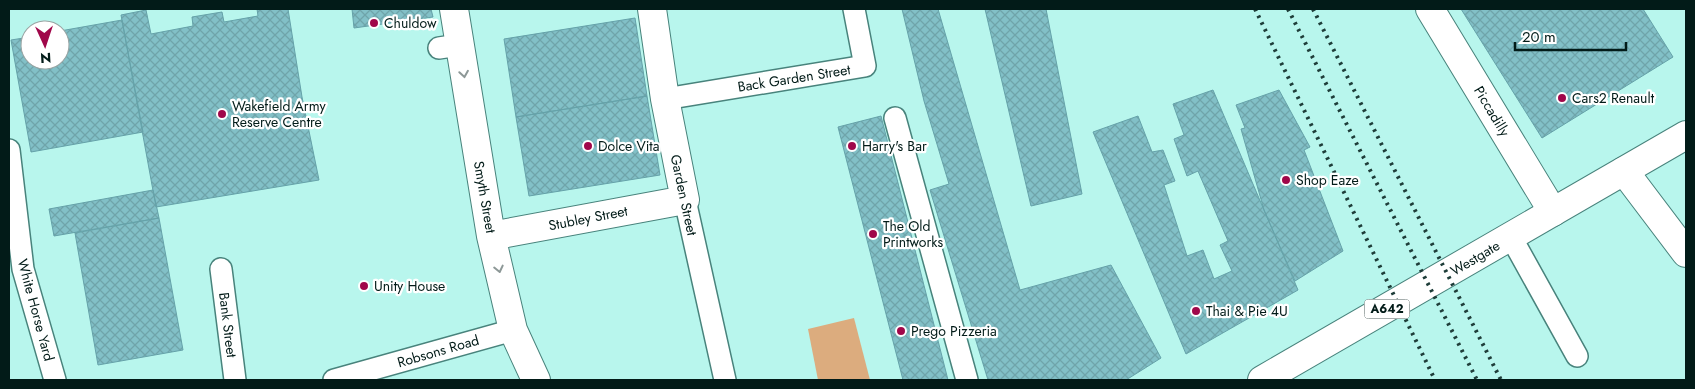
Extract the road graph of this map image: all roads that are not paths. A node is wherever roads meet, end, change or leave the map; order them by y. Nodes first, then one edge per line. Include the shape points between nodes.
1 (454, 9) edge
2 (652, 9) edge
3 (854, 9) edge
4 (1430, 9) edge
5 (665, 99) junction
6 (895, 118) dead end
7 (1686, 136) edge
8 (9, 150) edge
9 (1624, 171) junction
10 (685, 200) junction
11 (1553, 212) junction
12 (491, 236) junction
13 (1511, 237) junction
14 (1686, 252) edge
15 (220, 269) dead end
16 (16, 271) edge
17 (513, 330) junction
18 (1577, 356) dead end
19 (55, 380) edge
20 (235, 380) edge
21 (334, 380) edge
22 (536, 380) edge
23 (725, 380) edge
24 (966, 380) edge
25 (1262, 380) edge

1 -> 12 street, Smyth Street via 449,46
2 - 5 street, Garden Street
3 - 5 lane, Back Garden Street via 866,66
4 - 11 street, Piccadilly
5 - 10 street, Garden Street
6 - 24 lane
7 - 9 street, Westgate / A642
8 - 16 lane, White Horse Yard
9 - 11 street, Westgate / A642
9 - 14 street
10 - 12 street, Stubley Street
10 - 23 lane, Garden Street
11 - 13 street, Westgate / A642
12 -> 17 street, Smyth Street
13 - 18 lane
13 - 25 street, Westgate / A642
15 - 20 lane, Bank Street
16 - 19 lane, White Horse Yard
17 - 21 lane, Robsons Road
17 - 22 street, Smyth Street

